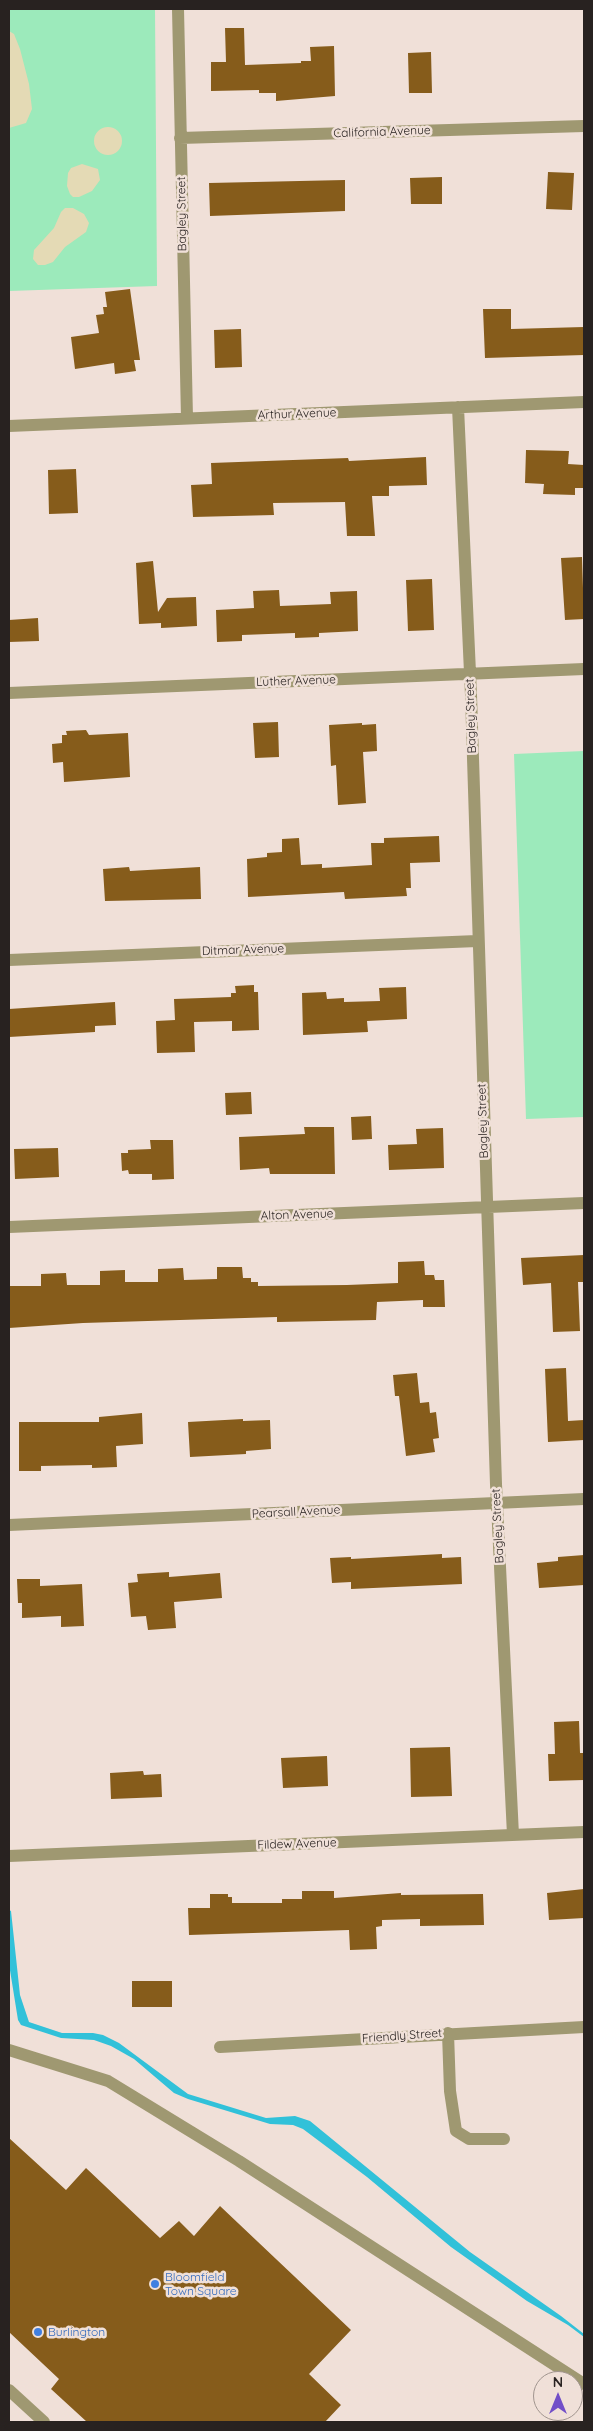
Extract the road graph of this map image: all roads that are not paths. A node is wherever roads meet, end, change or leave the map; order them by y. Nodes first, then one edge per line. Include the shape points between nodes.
1 (178, 9) edge
2 (584, 126) edge
3 (180, 138) junction
4 (584, 402) edge
5 (458, 407) junction
6 (187, 418) junction
7 (9, 426) edge
8 (584, 669) edge
9 (470, 674) junction
10 (9, 693) edge
11 (477, 941) junction
12 (9, 960) edge
13 (584, 1203) edge
14 (486, 1207) junction
15 (9, 1227) edge
16 (584, 1499) edge
17 (498, 1502) junction
18 (9, 1525) edge
19 (584, 1832) edge
20 (512, 1835) junction
21 (9, 1856) edge
22 (584, 2027) edge
23 (448, 2033) junction
24 (220, 2047) dead end
25 (9, 2050) edge
26 (504, 2139) dead end
27 (584, 2384) edge
28 (9, 2390) edge
29 (44, 2422) edge

1 - 3 street, Bagley Street
2 - 3 street, California Avenue
3 - 6 street, Bagley Street
4 - 5 street, Arthur Avenue
5 - 6 street, Arthur Avenue
5 - 9 street, Bagley Street
6 - 7 street, Arthur Avenue
8 - 9 street, Luther Avenue
9 - 10 street, Luther Avenue
9 - 11 street, Bagley Street
11 - 12 street, Ditmar Avenue
11 - 14 street, Bagley Street
13 - 14 street, Alton Avenue
14 - 15 street, Alton Avenue
14 - 17 street, Bagley Street
16 - 17 street, Pearsall Avenue
17 - 18 street, Pearsall Avenue
17 - 20 street, Bagley Street
19 - 20 street, Fildew Avenue
20 - 21 street, Fildew Avenue
22 - 23 street, Friendly Street
23 - 24 street, Friendly Street
23 - 26 street via 450,2091 456,2131 469,2139
25 - 27 street via 108,2081 240,2161
28 - 29 street

